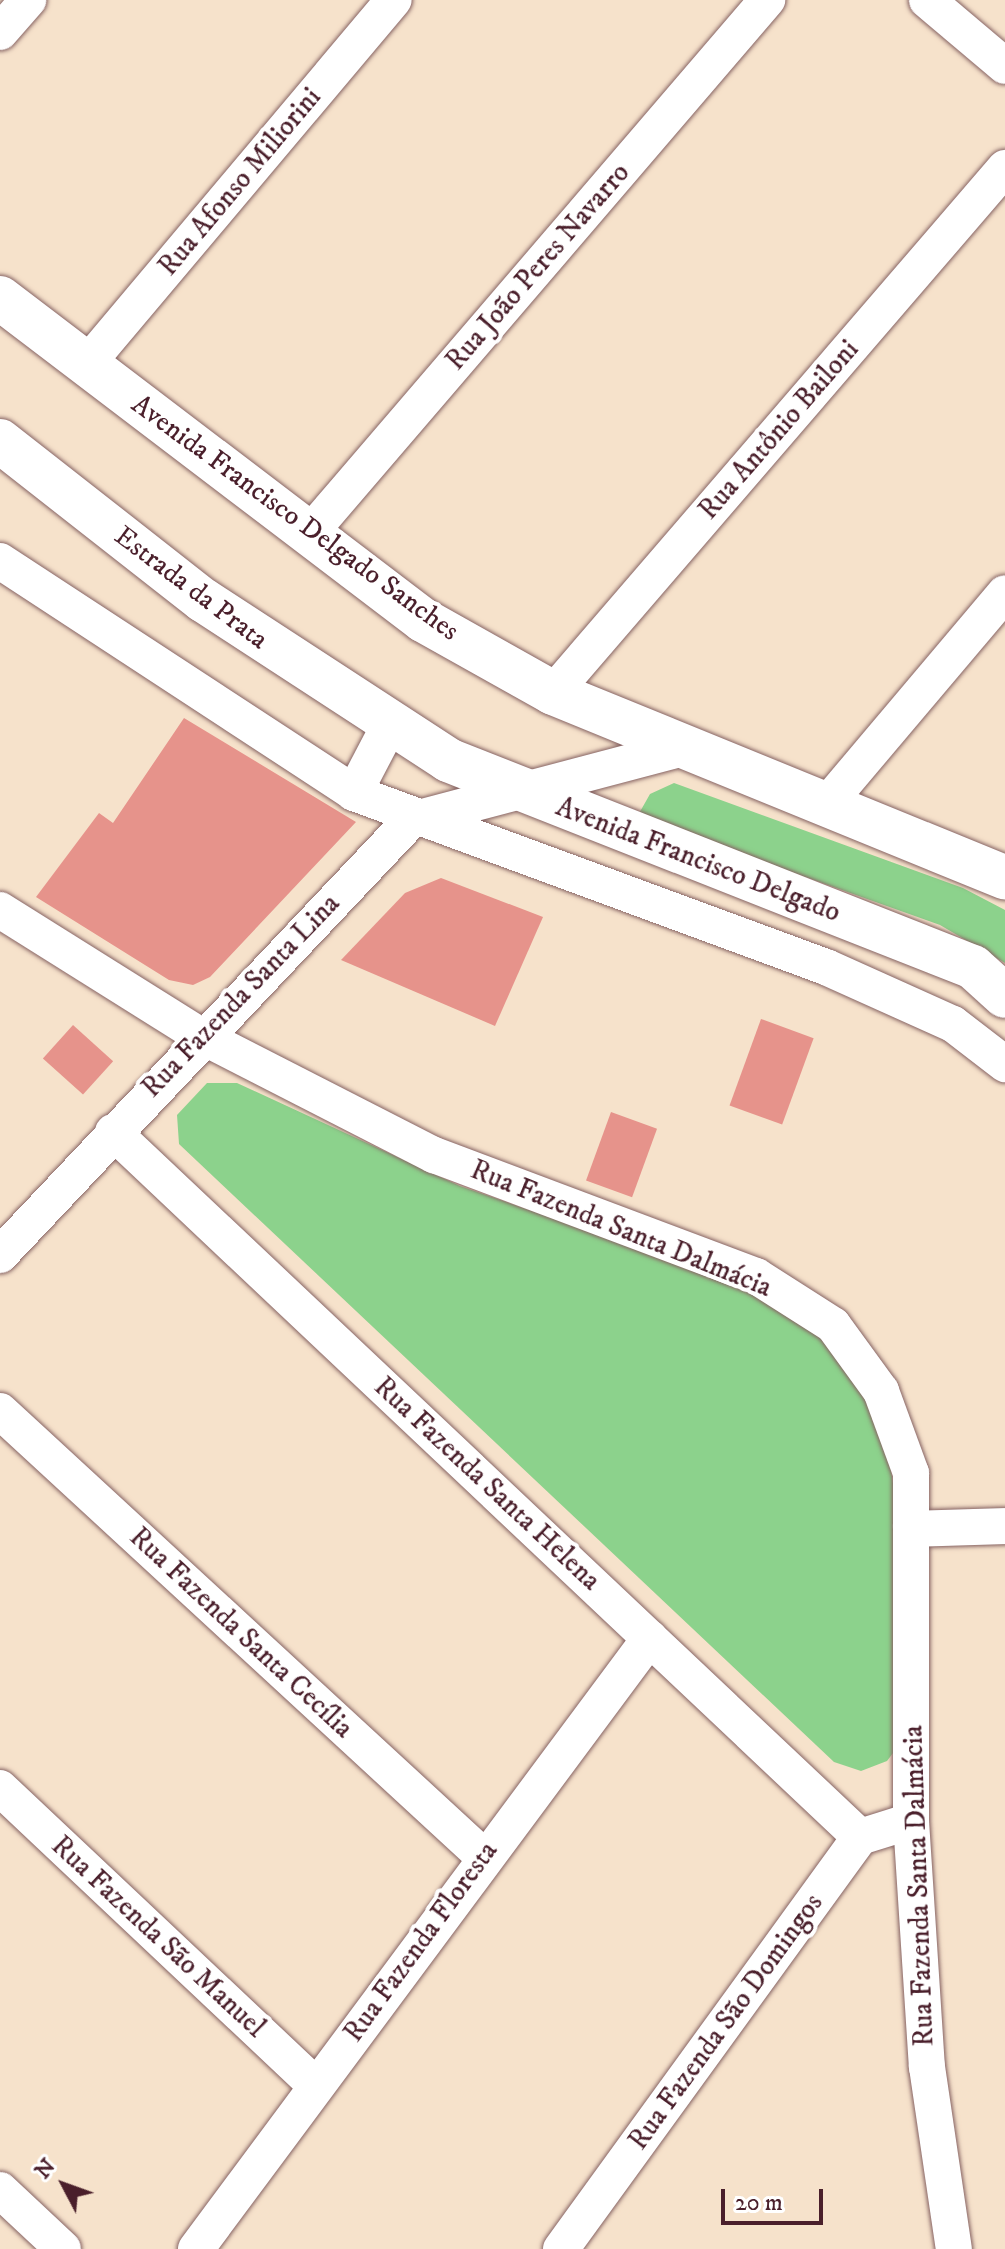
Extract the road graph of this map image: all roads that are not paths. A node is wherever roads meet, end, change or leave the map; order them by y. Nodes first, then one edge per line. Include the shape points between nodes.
1 (28, 0) edge
2 (394, 0) edge
3 (767, 0) edge
4 (927, 0) edge
5 (0, 32) edge
6 (1005, 66) edge
7 (1005, 168) edge
8 (0, 298) edge
9 (87, 364) junction
10 (0, 441) edge
11 (309, 534) junction
12 (0, 561) edge
13 (1005, 593) edge
14 (553, 693) junction
15 (389, 726) junction
16 (688, 747) junction
17 (515, 788) junction
18 (354, 793) junction
19 (826, 805) junction
20 (411, 820) junction
21 (1005, 877) edge
22 (0, 910) edge
23 (1005, 996) edge
24 (201, 1036) junction
25 (1005, 1064) edge
26 (113, 1132) junction
27 (0, 1255) edge
28 (0, 1411) edge
29 (1005, 1526) edge
30 (911, 1529) junction
31 (650, 1638) junction
32 (0, 1788) edge
33 (911, 1821) junction
34 (860, 1837) junction
35 (483, 1856) junction
36 (316, 2086) junction
37 (0, 2190) edge
38 (63, 2249) edge
39 (196, 2249) edge
40 (561, 2249) edge
41 (954, 2249) edge

1 - 5 street
2 - 9 street, Rua Afonso Miliorini
3 - 11 street, Rua João Peres Navarro
4 - 6 street
7 - 14 street, Rua Antônio Bailoni
8 - 9 main road, Avenida Francisco Delgado Sanches
9 - 11 main road, Avenida Francisco Delgado Sanches
10 - 15 main road, Estrada da Prata via 203,600
11 - 14 main road, Avenida Francisco Delgado Sanches via 423,620
12 - 18 street
13 - 19 street
14 - 16 main road, Avenida Francisco Delgado Sanches
15 - 17 main road, Avenida Francisco Delgado
15 - 18 street
16 - 17 street, Rua Fazenda Santa Lina
16 - 19 main road, Avenida Francisco Delgado Sanches
17 - 20 street, Rua Fazenda Santa Lina
17 - 23 main road, Avenida Francisco Delgado via 973,967
18 - 20 street
19 - 21 main road, Avenida Francisco Delgado Sanches
20 - 24 street, Rua Fazenda Santa Lina
20 - 25 street via 826,967 953,1024
22 - 24 street, Rua Fazenda Santa Dalmácia
24 - 26 street, Rua Fazenda Santa Lina
24 - 30 street, Rua Fazenda Santa Dalmácia via 434,1155 756,1276 833,1325 881,1391 911,1473
26 - 27 street, Rua Fazenda Santa Lina
26 - 31 street, Rua Fazenda Santa Helena
28 - 35 street, Rua Fazenda Santa Cecília
29 - 30 street
30 - 33 street, Rua Fazenda Santa Dalmácia
31 - 34 street, Rua Fazenda Santa Helena
31 - 35 street, Rua Fazenda Floresta
32 - 36 street, Rua Fazenda São Manuel
33 - 34 street
33 - 41 street, Rua Fazenda Santa Dalmácia via 927,2067
34 - 40 street, Rua Fazenda São Domingos
35 - 36 street, Rua Fazenda Floresta
36 - 39 street, Rua Fazenda Floresta
37 - 38 street

